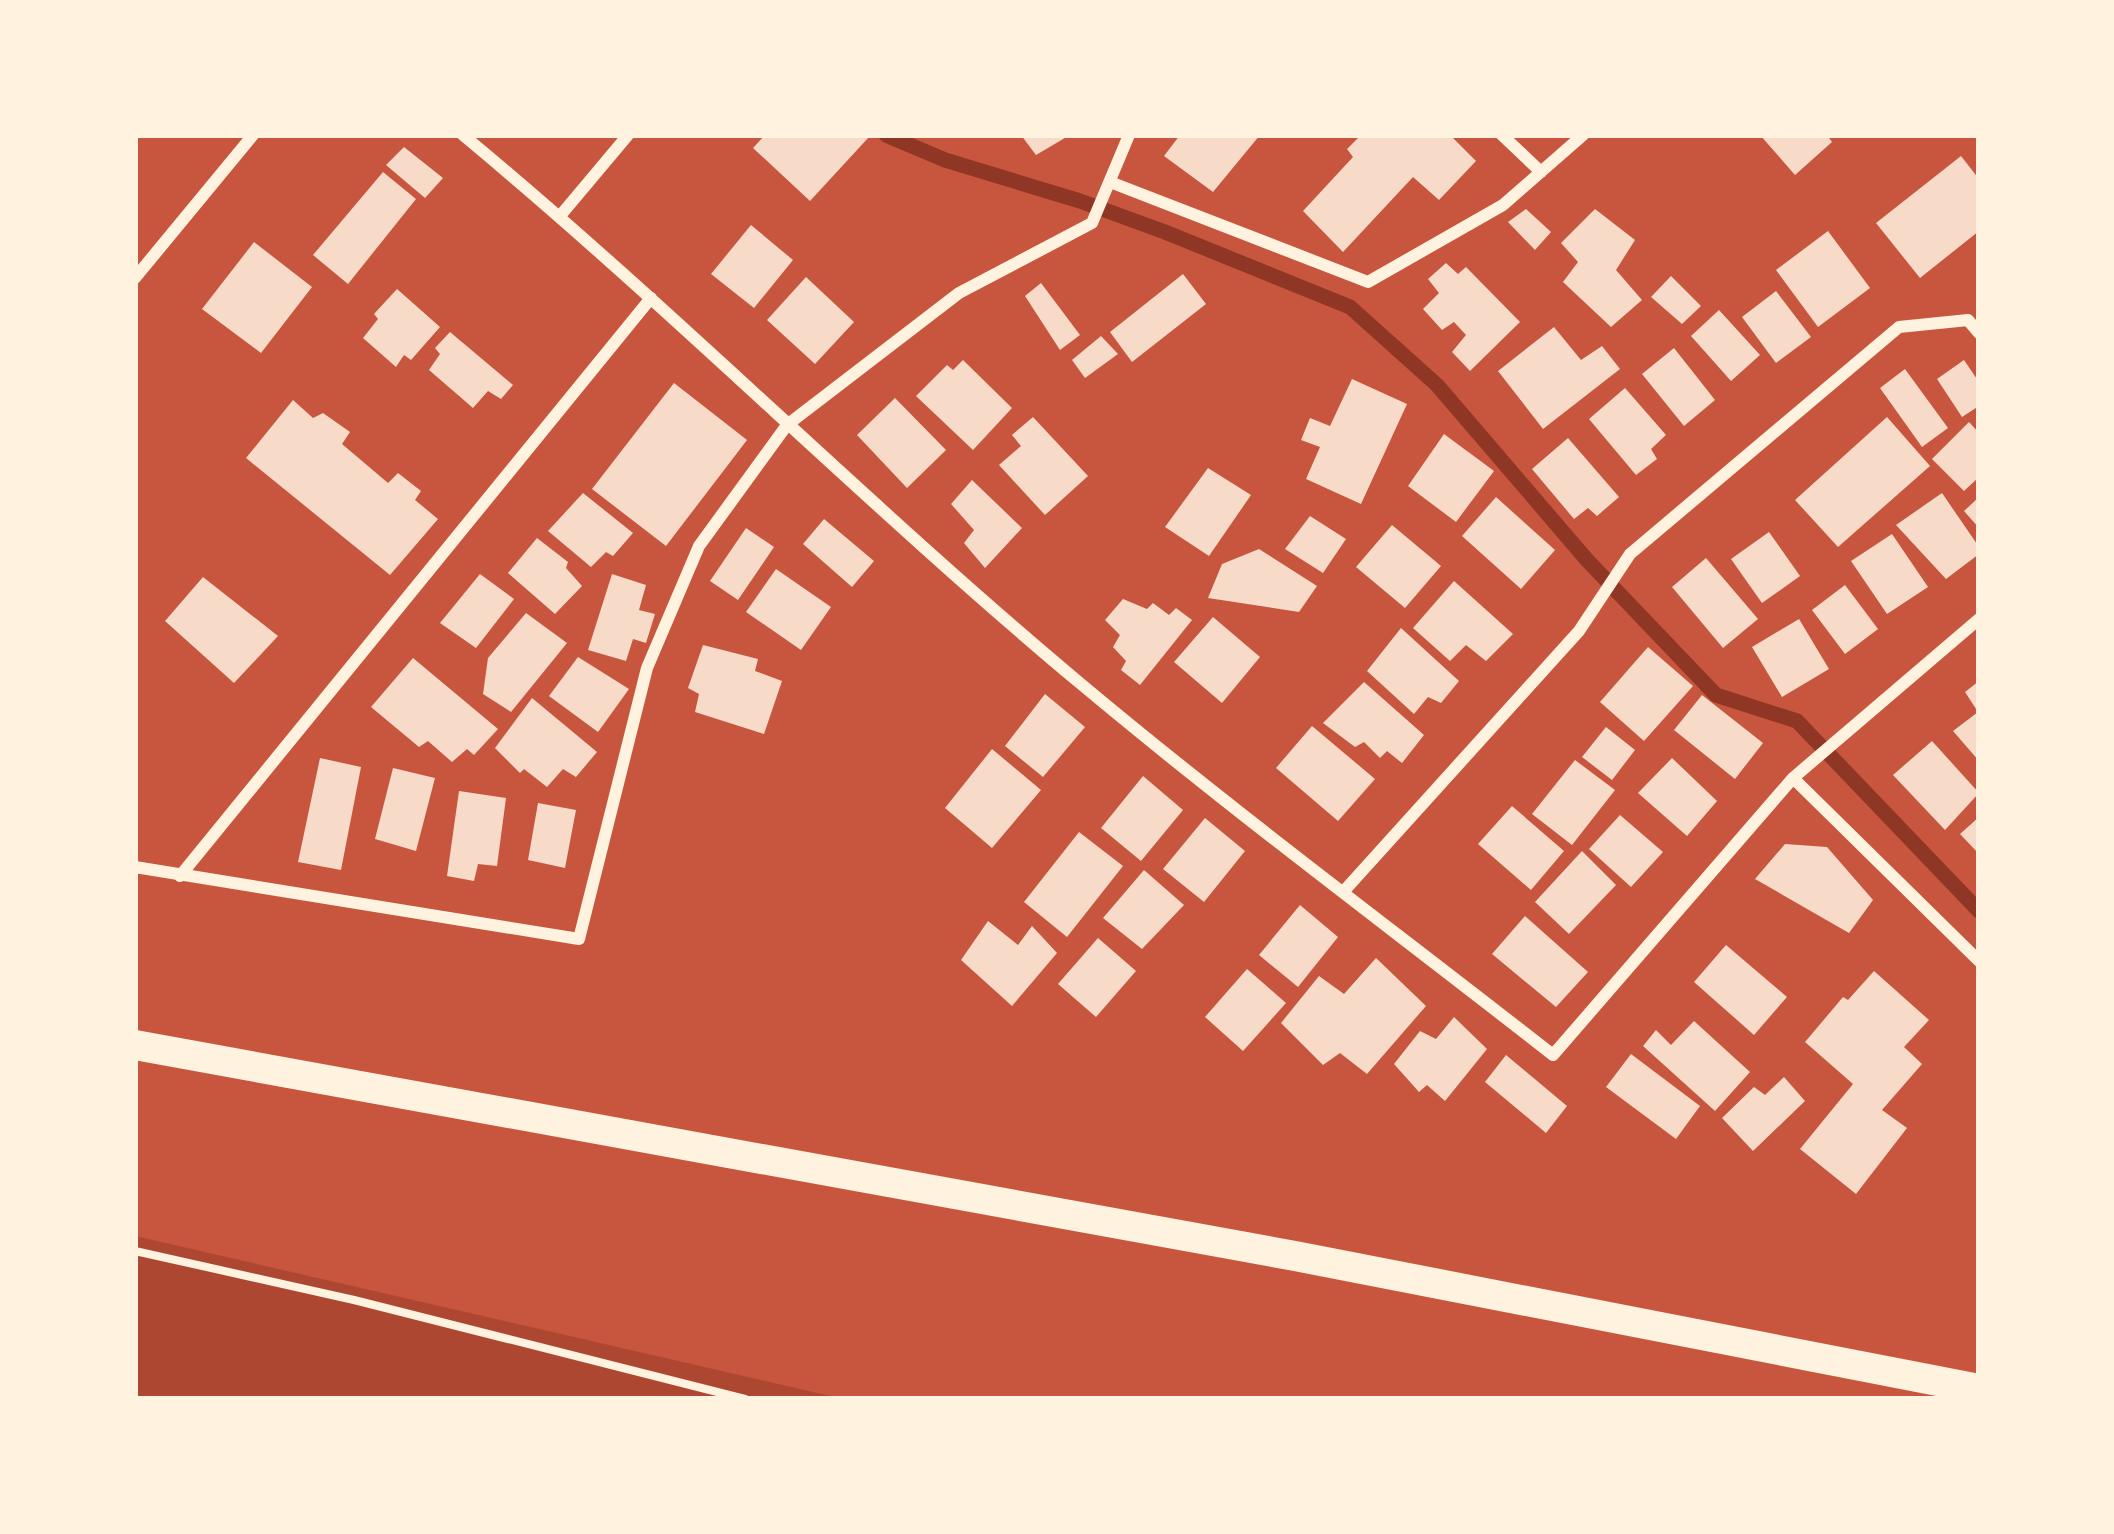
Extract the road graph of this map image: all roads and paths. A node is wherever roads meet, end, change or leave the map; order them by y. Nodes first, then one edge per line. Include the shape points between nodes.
1 (253, 135) edge
2 (463, 135) edge
3 (628, 135) edge
4 (1129, 135) edge
5 (1502, 135) edge
6 (1583, 135) edge
7 (1541, 172) junction
8 (1111, 182) junction
9 (560, 216) junction
10 (135, 278) edge
11 (651, 298) junction
12 (1979, 333) edge
13 (787, 425) junction
14 (1979, 619) edge
15 (1793, 778) junction
16 (135, 867) edge
17 (179, 876) junction
18 (1344, 891) junction
19 (1976, 952) edge
20 (135, 1046) edge
21 (135, 1251) edge
22 (1979, 1389) edge
23 (745, 1399) edge

1 - 10 street
2 - 9 street
3 - 9 street
4 - 8 street
5 - 7 street
6 - 7 street
7 - 8 street via 1503,205 1368,282
8 - 13 street via 1092,223 958,293
9 - 11 street
11 - 13 street
11 - 17 street
12 - 18 street via 1968,320 1899,327 1630,554 1579,631
13 - 17 street via 699,546 647,668 579,939
13 - 18 street via 1082,685
14 - 15 street
15 - 18 street via 1552,1055
15 - 19 street
16 - 17 street
20 - 22 main road
21 - 23 path

